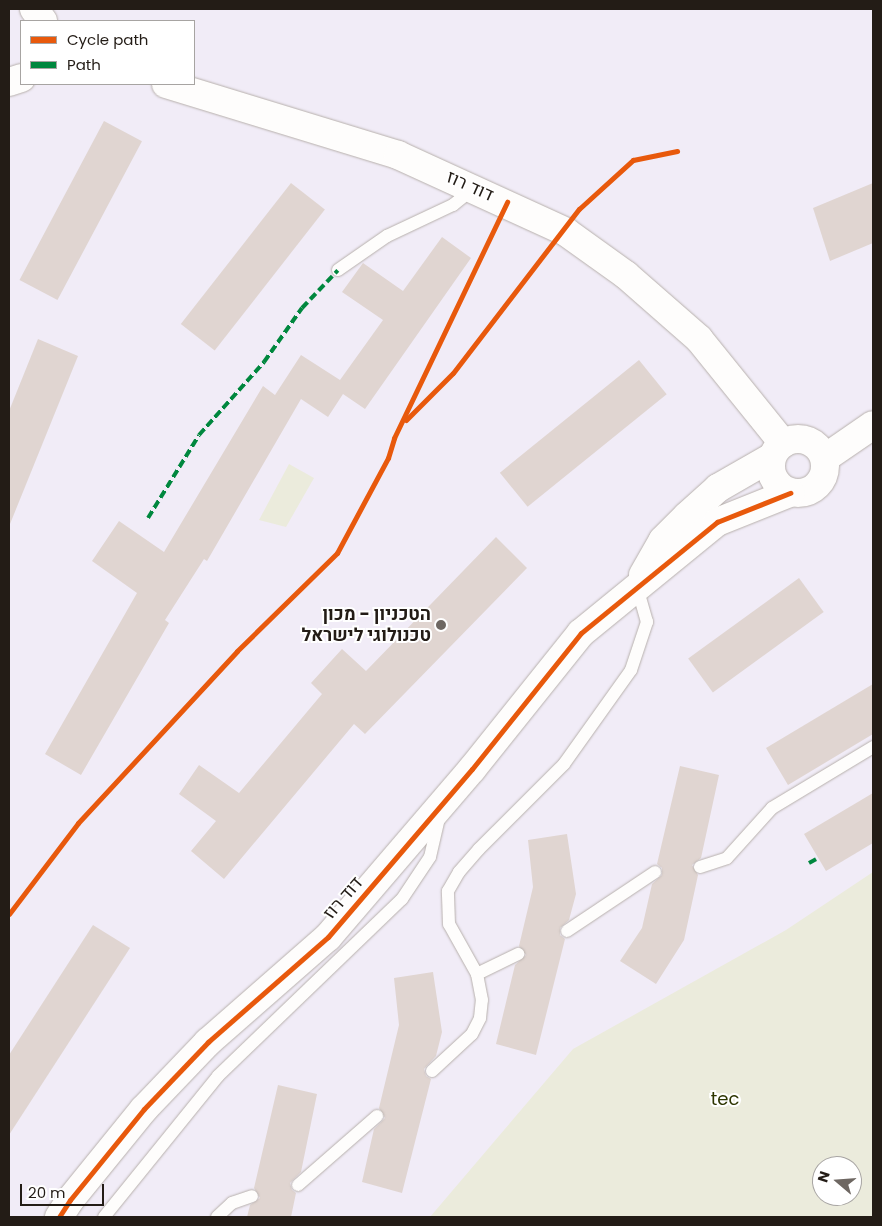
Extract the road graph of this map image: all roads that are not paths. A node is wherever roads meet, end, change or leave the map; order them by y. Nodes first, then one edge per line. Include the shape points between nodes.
1 (34, 9) edge
2 (43, 20) edge
3 (169, 85) edge
4 (474, 188) junction
5 (338, 270) dead end
6 (873, 425) edge
7 (778, 450) junction
8 (825, 458) junction
9 (790, 493) junction
10 (637, 588) junction
11 (873, 747) edge
12 (442, 805) junction
13 (700, 867) dead end
14 (655, 872) dead end
15 (567, 931) dead end
16 (518, 954) dead end
17 (477, 974) junction
18 (432, 1071) dead end
19 (377, 1116) dead end
20 (298, 1185) dead end
21 (252, 1196) dead end
22 (60, 1217) edge
23 (104, 1217) edge
24 (217, 1217) edge

1 - 2 street
3 - 4 street, דוד רוז via 398,155
4 - 5 lane via 453,205 387,236
4 - 7 street, דוד רוז via 566,232 626,275 699,339
6 - 8 street
7 - 8 street via 791,440 808,440
7 - 9 street via 772,475
7 - 10 street via 718,488 687,516 659,546
8 - 9 street via 824,475 815,488 799,494
9 - 10 street, דוד רוז via 718,522
10 - 12 street, דוד רוז via 581,634
10 - 17 lane via 647,622 631,670 564,764 479,849 448,891 449,924
11 - 13 lane via 772,808 727,858
12 - 22 street, דוד רוז via 328,937 208,1042 144,1109 70,1200
12 - 23 lane via 430,857 402,899 218,1076
14 - 15 lane
16 - 17 lane
17 - 18 lane via 482,1000 480,1018 472,1034
19 - 20 lane
21 - 24 lane via 232,1203

